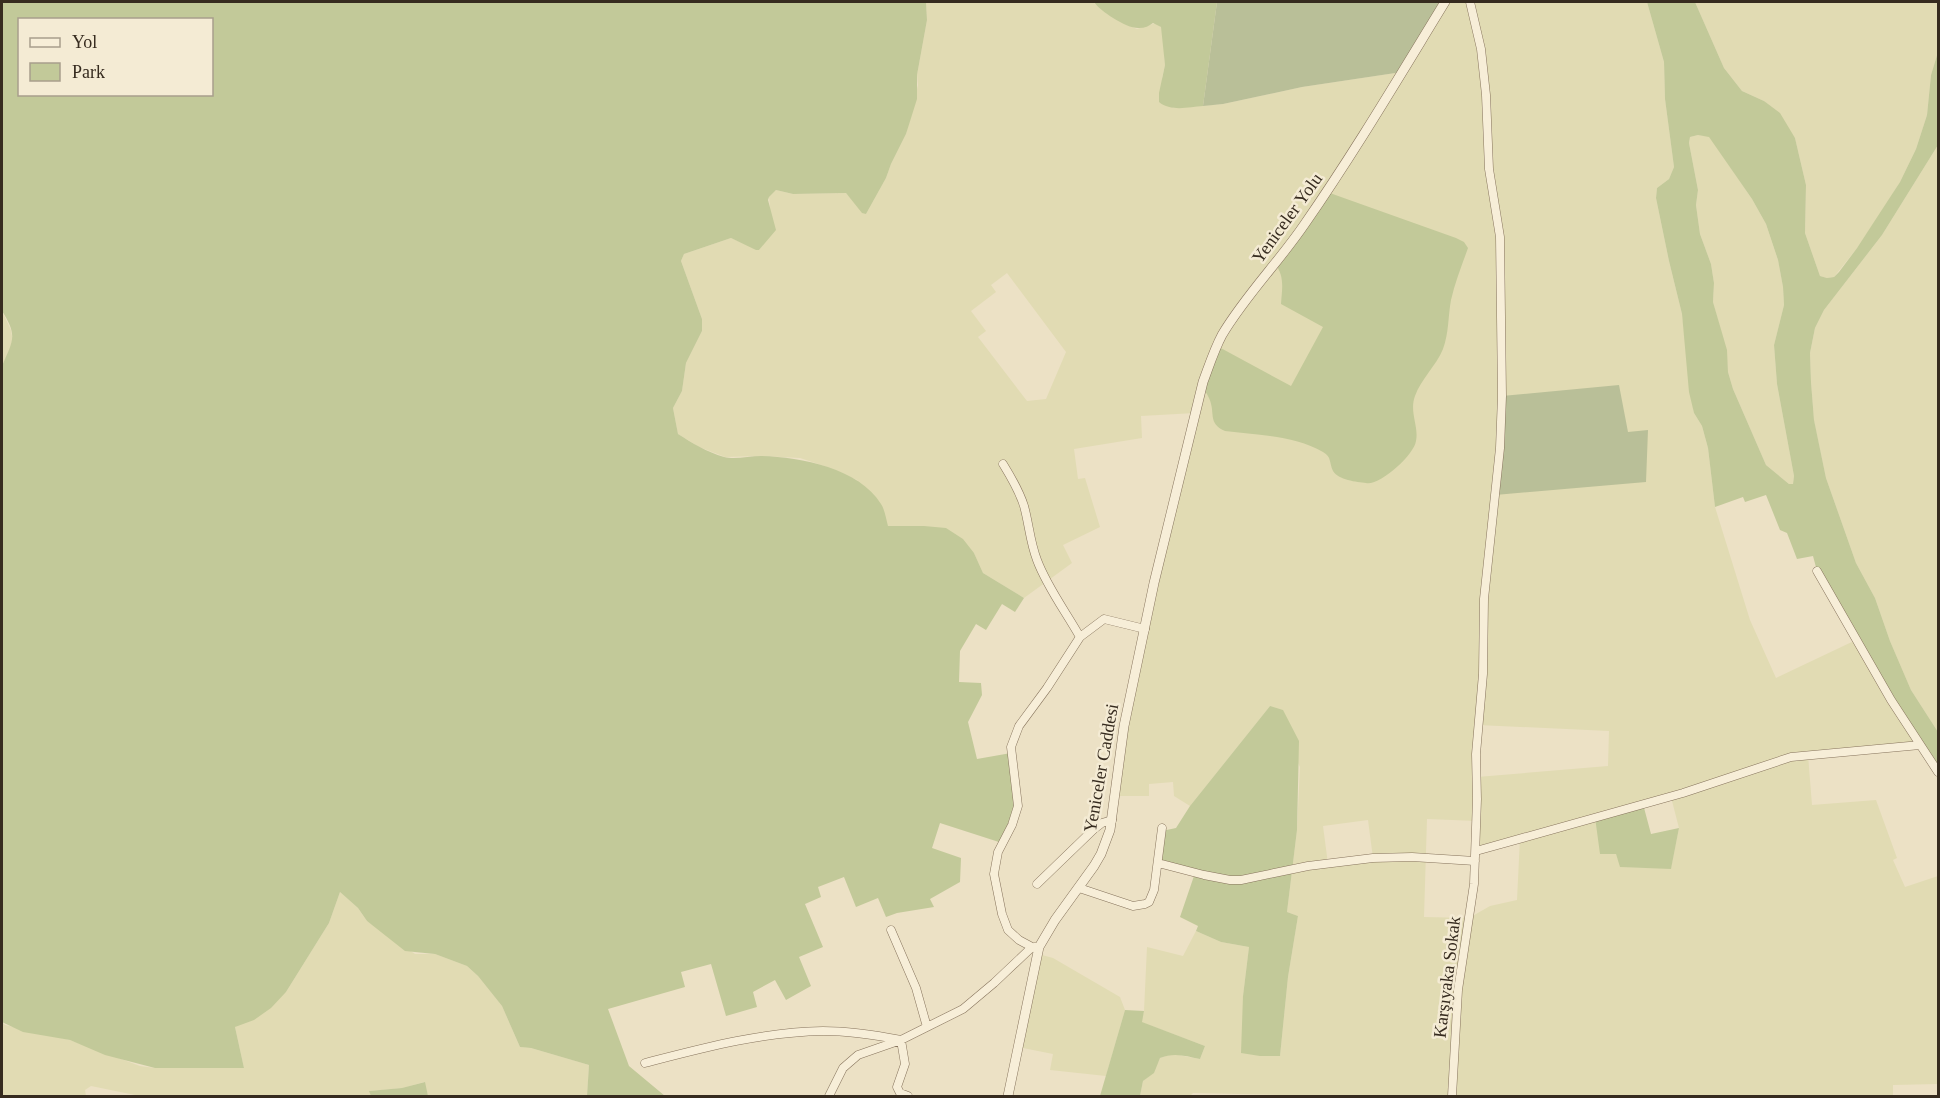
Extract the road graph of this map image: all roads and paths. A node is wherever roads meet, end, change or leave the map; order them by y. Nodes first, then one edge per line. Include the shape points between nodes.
1 (1445, 2) edge
2 (1470, 2) edge
3 (1003, 464) dead end
4 (1183, 465) joint
5 (1817, 571) dead end
6 (1145, 629) junction
7 (1080, 637) junction
8 (1920, 745) junction
9 (1938, 772) edge
10 (1112, 820) junction
11 (1162, 828) dead end
12 (1476, 850) junction
13 (1475, 861) junction
14 (1158, 863) junction
15 (1037, 884) dead end
16 (1079, 888) junction
17 (891, 930) dead end
18 (1036, 947) junction
19 (927, 1027) junction
20 (901, 1040) junction
21 (645, 1064) dead end
22 (830, 1096) edge
23 (908, 1096) edge
24 (1008, 1096) edge
25 (1452, 1096) edge

1 - 4 street, Yeniceler Yolu via 1332,183 1222,335 1203,382
2 - 12 street, Karşıyaka Sokak via 1481,49 1489,170 1500,237 1502,369 1500,448 1484,599
3 - 7 street via 1024,505 1036,560
4 - 6 street, Yeniceler Caddesi
5 - 8 street
6 - 7 street via 1104,619
6 - 10 street, Yeniceler Caddesi via 1124,726
7 - 18 street via 1019,726 1011,747 1018,806 998,852 994,874 1008,930
8 - 9 street
8 - 12 street via 1791,757 1683,793
10 - 15 street via 1094,829
10 - 16 street, Yeniceler Caddesi via 1101,854
11 - 14 street
12 - 13 street, Karşıyaka Sokak
13 - 14 street via 1382,858 1241,880
13 - 25 street, Karşıyaka Sokak via 1458,990
14 - 16 street via 1154,890 1145,904 1133,906
16 - 18 street, Yeniceler Caddesi
17 - 19 street via 916,988
18 - 19 street via 978,998
18 - 24 street, Yeniceler Caddesi
19 - 20 street
20 - 21 street via 823,1031 790,1033 706,1047
20 - 22 street via 849,1061
20 - 23 street via 905,1064 897,1088

